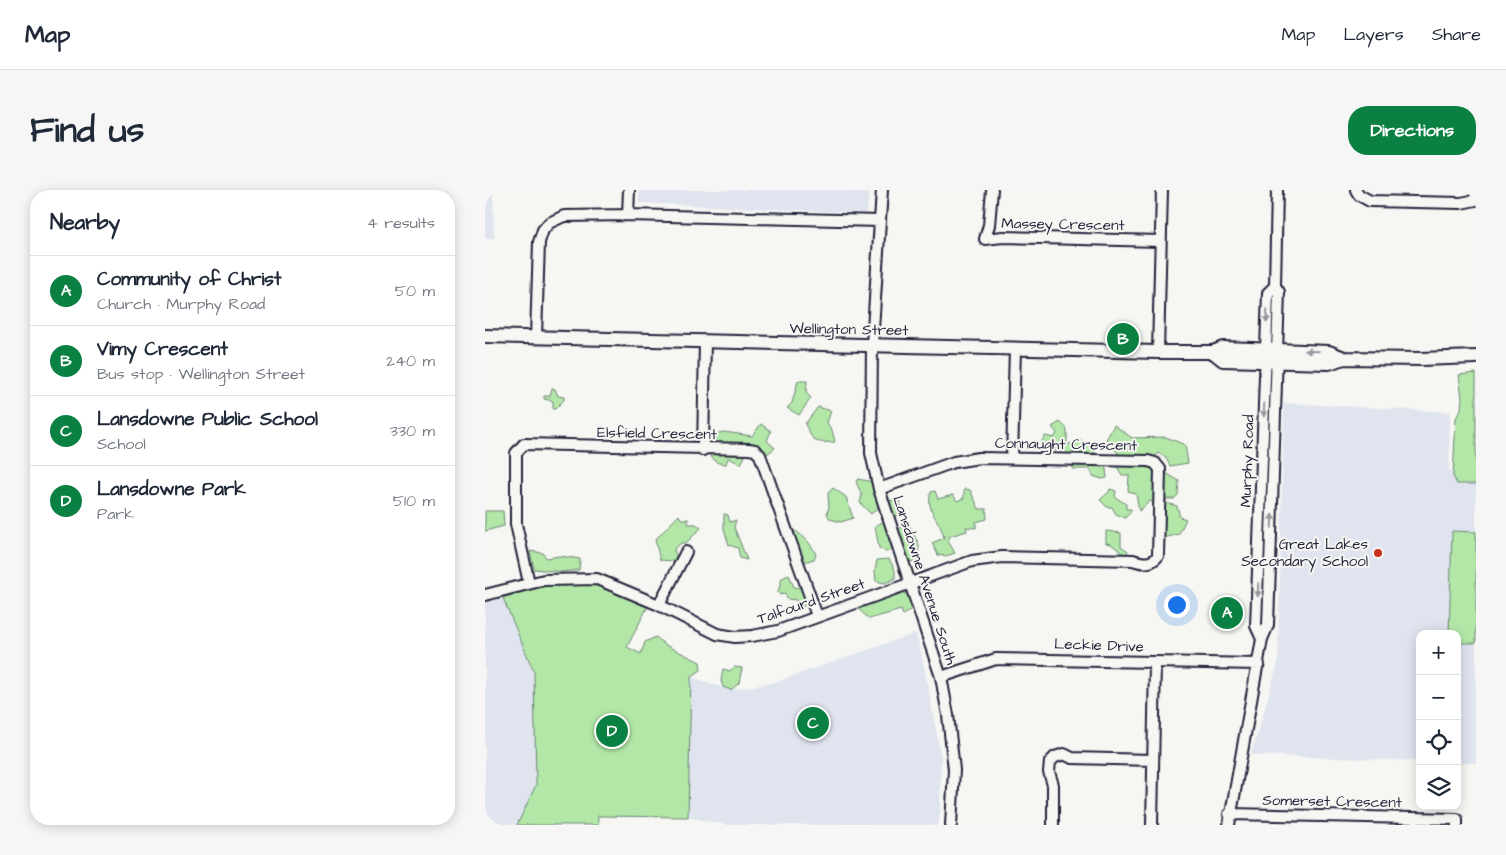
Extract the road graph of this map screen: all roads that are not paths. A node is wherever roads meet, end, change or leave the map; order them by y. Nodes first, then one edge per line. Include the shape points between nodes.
1 (629, 190) edge
2 (882, 190) edge
3 (992, 190) edge
4 (1162, 190) edge
5 (1277, 190) edge
6 (1356, 190) edge
7 (1476, 200) edge
8 (628, 215) junction
9 (880, 221) junction
10 (1160, 241) junction
11 (1275, 286) junction
12 (485, 336) edge
13 (536, 337) junction
14 (705, 341) junction
15 (872, 345) junction
16 (1015, 349) junction
17 (1158, 352) junction
18 (1265, 356) junction
19 (1279, 356) junction
20 (1476, 356) edge
21 (703, 450) junction
22 (1012, 458) junction
23 (879, 489) junction
24 (686, 552) dead end
25 (1154, 561) joint
26 (910, 582) junction
27 (529, 583) junction
28 (485, 595) edge
29 (659, 606) junction
30 (817, 616) junction
31 (1262, 639) junction
32 (1155, 662) junction
33 (1259, 664) junction
34 (941, 677) junction
35 (1153, 760) junction
36 (1229, 814) junction
37 (1356, 821) edge
38 (951, 825) edge
39 (1053, 825) edge
40 (1152, 825) edge
41 (1229, 825) edge
42 (1457, 825) edge

1 - 8 street
2 - 9 street, Lansdowne Avenue South
3 - 10 street, Massey Crescent via 985,239
4 - 10 street
5 - 11 street, Murphy Road
6 - 7 street via 1370,202 1461,203
8 - 9 street
8 - 13 street via 564,216 543,230 539,242
9 - 15 street, Lansdowne Avenue South
10 - 17 street
11 -> 18 street, Murphy Road via 1268,293
11 - 19 street, Murphy Road via 1279,292
12 - 13 main road, Wellington Street
13 - 14 main road, Wellington Street
14 - 15 main road, Wellington Street
14 - 21 street
15 - 16 main road, Wellington Street
15 - 23 street, Lansdowne Avenue South via 871,453
16 - 17 main road, Wellington Street
16 - 22 street
17 - 18 main road, Wellington Street via 1213,352 1223,360
18 - 19 main road, Wellington Street
18 -> 31 street, Murphy Road via 1257,626
19 - 20 main road, Wellington Street via 1329,352 1344,358
31 -> 19 street, Murphy Road via 1269,625
21 - 27 street, Elsfield Crescent via 524,444 516,453 516,524
21 - 30 street, Elsfield Crescent via 749,449 760,454
22 - 23 street, Connaught Crescent via 954,462
22 - 25 street, Connaught Crescent via 1155,463 1160,469 1161,479 1159,550
23 - 26 street, Lansdowne Avenue South
24 - 29 street
25 - 26 street, Talfourd Street via 989,558
26 - 30 street, Talfourd Street
26 - 34 street, Lansdowne Avenue South
27 - 28 street, Talfourd Street
27 - 29 street, Talfourd Street via 561,578 597,579
29 - 30 street, Talfourd Street via 717,634 735,638 777,631
31 - 33 street, Murphy Road
32 - 33 street, Leckie Drive
32 - 34 street, Leckie Drive via 996,659
32 - 35 street
33 - 36 street, Murphy Road
34 - 38 street, Lansdowne Avenue South via 954,770
35 - 39 street via 1072,758 1064,754 1055,757 1050,762 1049,772 1053,785
35 - 40 street
36 - 37 street, Somerset Crescent
36 - 41 street, Murphy Road
37 - 42 street, Somerset Crescent via 1457,819

